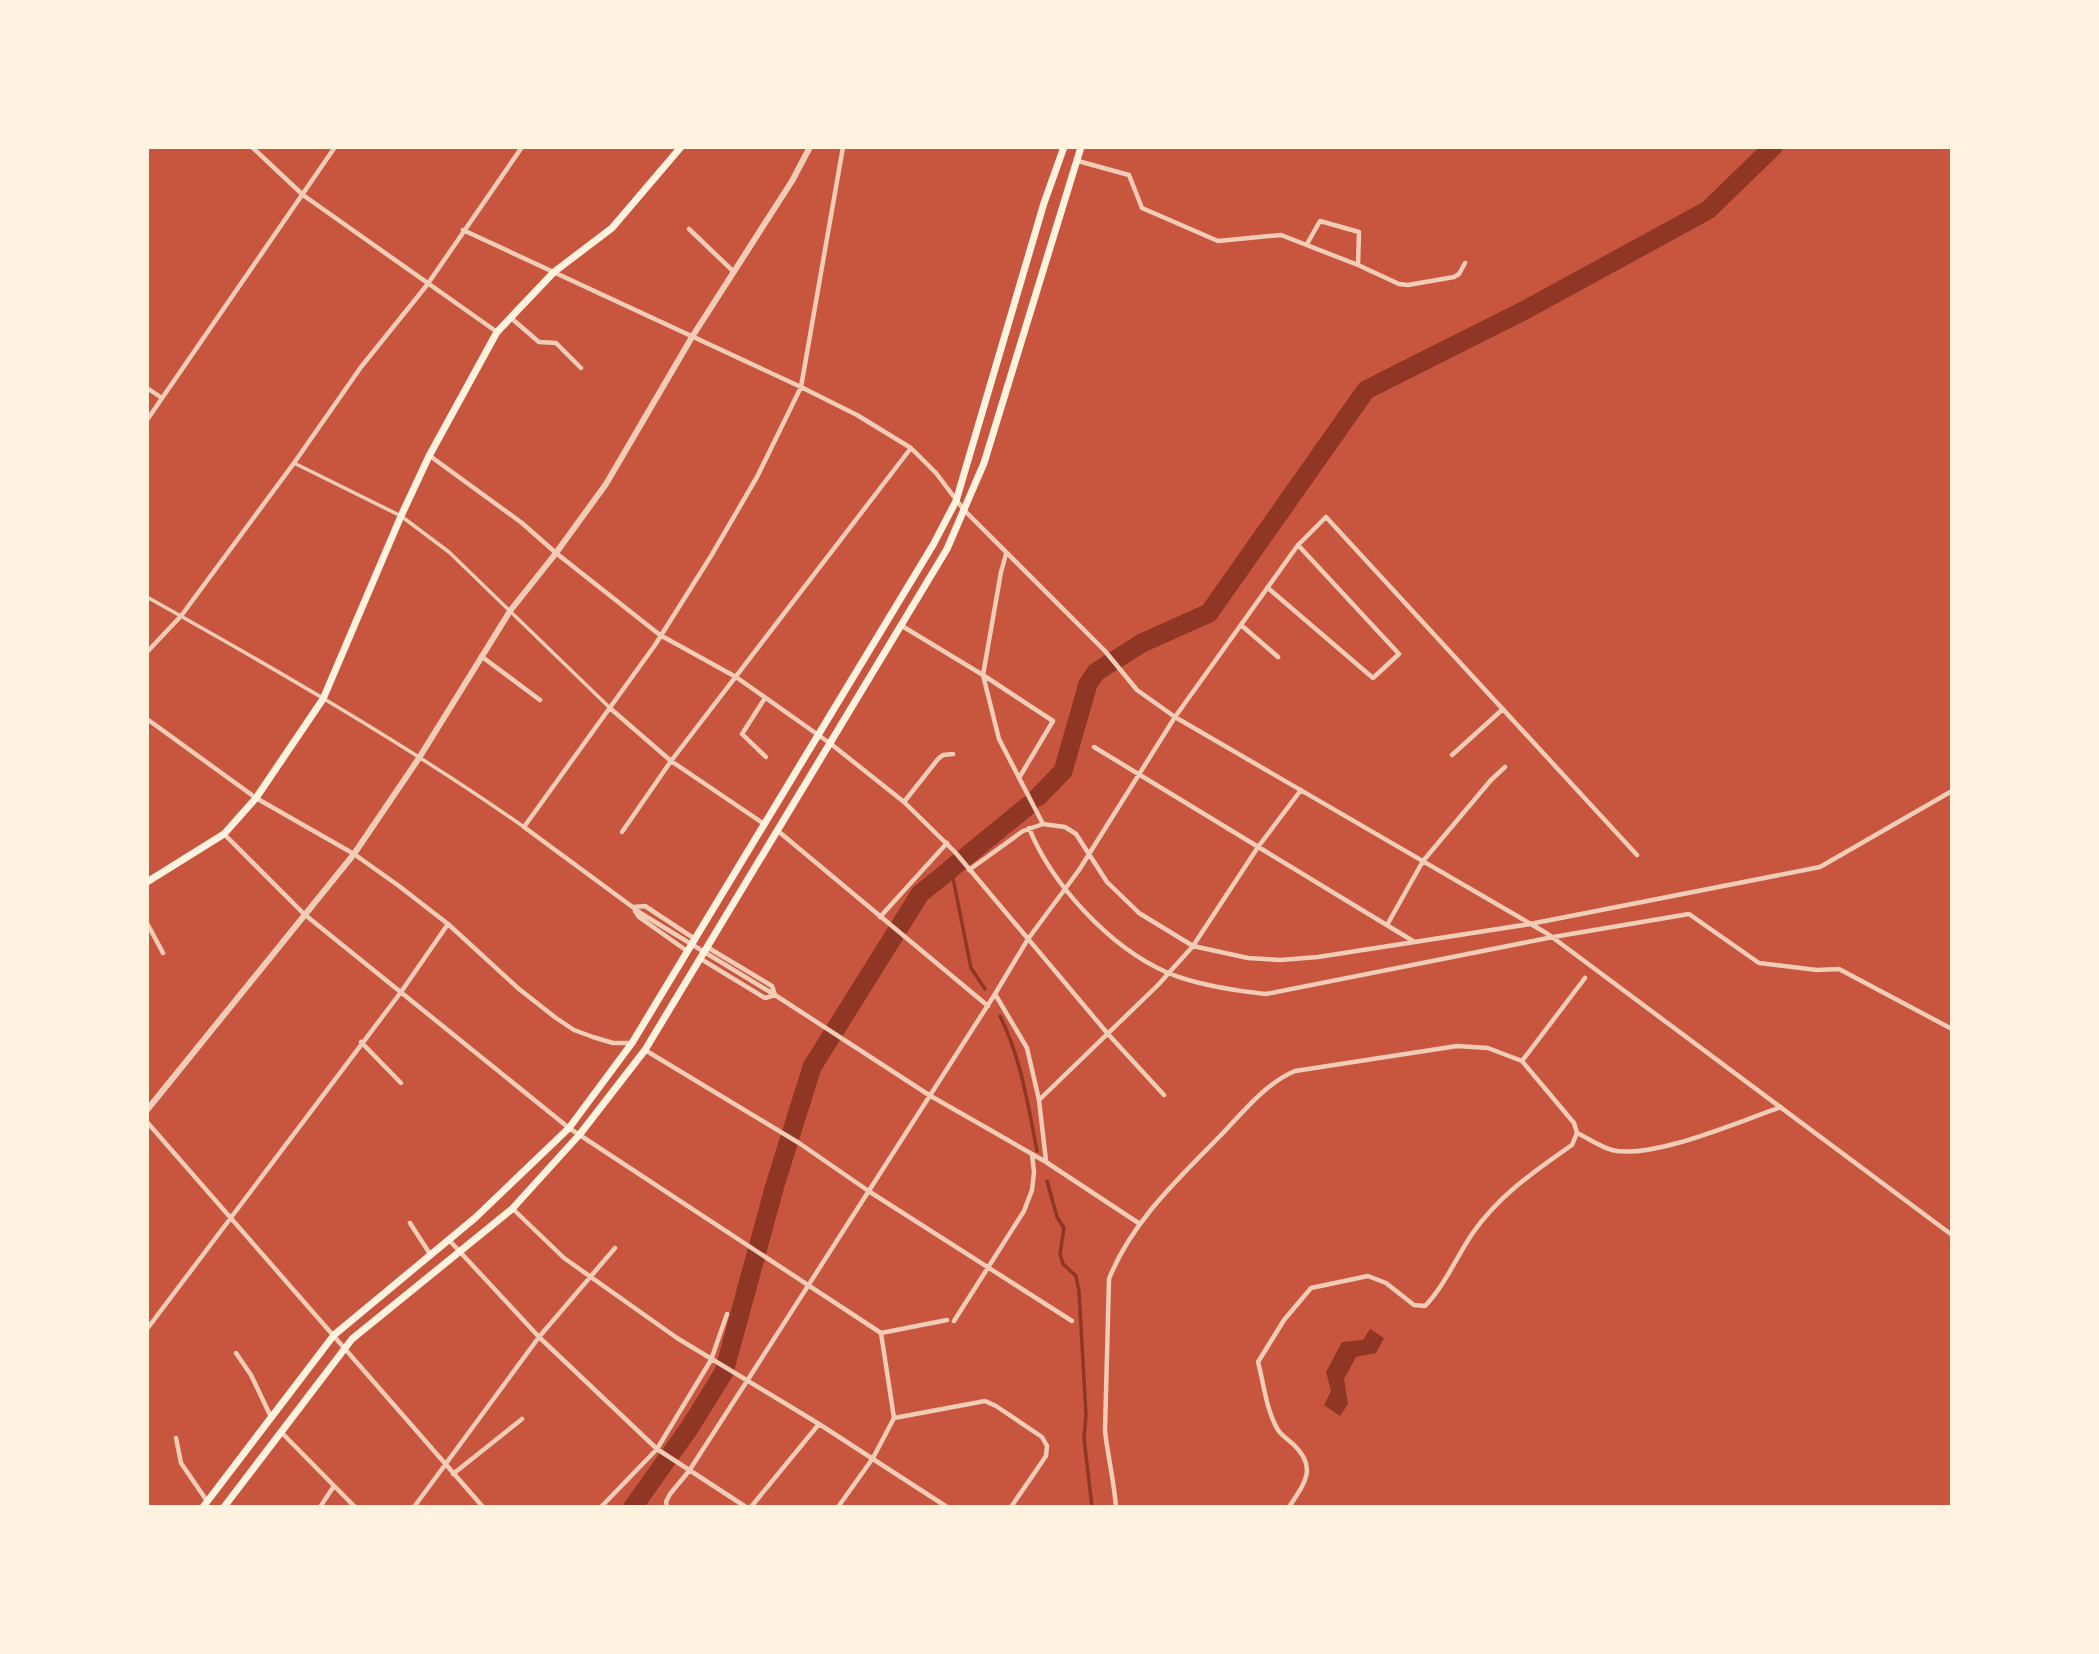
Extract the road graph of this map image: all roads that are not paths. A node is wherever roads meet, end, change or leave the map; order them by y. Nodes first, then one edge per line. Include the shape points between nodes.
1 (251, 147) edge
2 (335, 147) edge
3 (522, 147) edge
4 (681, 147) edge
5 (810, 147) edge
6 (843, 147) edge
7 (1064, 147) edge
8 (1081, 147) edge
9 (1077, 160) junction
10 (303, 195) junction
11 (689, 229) dead end
12 (463, 230) junction
13 (1307, 244) junction
14 (1465, 263) dead end
15 (1358, 265) junction
16 (554, 272) junction
17 (734, 272) junction
18 (427, 285) junction
19 (511, 317) junction
20 (496, 332) junction
21 (692, 337) junction
22 (581, 368) dead end
23 (801, 387) junction
24 (147, 388) edge
25 (162, 398) junction
26 (147, 420) edge
27 (911, 449) junction
28 (429, 456) junction
29 (295, 463) junction
30 (956, 501) junction
31 (964, 510) junction
32 (401, 516) junction
33 (1298, 545) junction
34 (556, 553) junction
35 (1006, 554) junction
36 (1268, 588) junction
37 (147, 597) edge
38 (510, 611) junction
39 (181, 616) junction
40 (1241, 625) junction
41 (902, 626) junction
42 (660, 635) junction
43 (147, 652) edge
44 (481, 656) junction
45 (1278, 657) dead end
46 (983, 675) junction
47 (736, 677) junction
48 (765, 698) junction
49 (323, 699) junction
50 (540, 700) dead end
51 (611, 709) junction
52 (1503, 709) junction
53 (1175, 717) junction
54 (147, 719) edge
55 (818, 735) junction
56 (831, 744) junction
57 (1094, 747) dead end
58 (953, 754) dead end
59 (1452, 755) dead end
60 (766, 757) dead end
61 (419, 758) junction
62 (671, 761) junction
63 (1505, 767) dead end
64 (1139, 775) junction
65 (1019, 778) junction
66 (1301, 790) junction
67 (1952, 791) edge
68 (256, 798) junction
69 (904, 802) junction
70 (1043, 824) junction
71 (765, 825) junction
72 (524, 827) junction
73 (1029, 828) junction
74 (778, 831) junction
75 (622, 832) dead end
76 (224, 834) junction
77 (947, 843) junction
78 (1258, 847) junction
79 (354, 854) junction
80 (1088, 855) junction
81 (1637, 855) dead end
82 (1423, 861) junction
83 (967, 867) junction
84 (147, 882) edge
85 (1064, 890) junction
86 (634, 907) junction
87 (304, 914) junction
88 (880, 917) junction
89 (147, 923) edge
90 (448, 924) junction
91 (1530, 924) junction
92 (1387, 925) junction
93 (1553, 937) junction
94 (695, 939) junction
95 (1028, 939) junction
96 (1414, 941) junction
97 (1193, 946) junction
98 (707, 947) junction
99 (687, 951) junction
100 (163, 953) dead end
101 (701, 958) junction
102 (1167, 972) junction
103 (1585, 978) dead end
104 (401, 992) junction
105 (995, 994) junction
106 (775, 995) junction
107 (988, 1006) junction
108 (1952, 1029) edge
109 (1108, 1034) junction
110 (361, 1042) junction
111 (632, 1043) junction
112 (645, 1050) junction
113 (1522, 1061) junction
114 (401, 1083) dead end
115 (1164, 1095) dead end
116 (929, 1096) junction
117 (1039, 1100) junction
118 (1781, 1107) junction
119 (147, 1110) edge
120 (147, 1122) edge
121 (569, 1128) junction
122 (1577, 1133) junction
123 (580, 1134) junction
124 (1032, 1154) junction
125 (1046, 1162) junction
126 (869, 1191) junction
127 (512, 1209) junction
128 (230, 1218) junction
129 (410, 1223) dead end
130 (1140, 1224) junction
131 (1952, 1234) edge
132 (449, 1240) junction
133 (615, 1248) dead end
134 (460, 1251) junction
135 (431, 1255) junction
136 (990, 1267) junction
137 (590, 1276) junction
138 (808, 1284) junction
139 (727, 1314) dead end
140 (1072, 1321) dead end
141 (147, 1329) edge
142 (881, 1333) junction
143 (334, 1335) junction
144 (538, 1337) junction
145 (345, 1348) junction
146 (236, 1353) dead end
147 (711, 1360) junction
148 (747, 1381) junction
149 (271, 1417) junction
150 (894, 1418) junction
151 (522, 1419) dead end
152 (819, 1424) junction
153 (281, 1432) junction
154 (176, 1438) dead end
155 (657, 1449) junction
156 (873, 1458) junction
157 (445, 1465) junction
158 (688, 1471) junction
159 (453, 1474) junction
160 (334, 1486) junction
161 (205, 1504) edge
162 (223, 1507) edge
163 (320, 1507) edge
164 (355, 1507) edge
165 (414, 1507) edge
166 (483, 1507) edge
167 (601, 1507) edge
168 (667, 1507) edge
169 (749, 1507) edge
170 (838, 1507) edge
171 (947, 1507) edge
172 (1011, 1507) edge
173 (1115, 1507) edge
174 (1289, 1507) edge

1 - 10 street
2 - 10 street
3 - 12 street
4 - 16 main road via 612,228
5 - 17 street
6 - 23 street
7 - 30 main road
8 - 9 main road
9 - 13 street via 1129,176 1142,208 1218,241 1278,235
9 - 31 main road via 984,463
10 - 18 street
10 - 25 street
11 - 17 street
12 - 16 street
12 - 18 street
13 - 15 street
13 - 15 street via 1320,221 1359,232
14 - 15 street via 1454,277 1408,285
16 - 19 main road
16 - 21 street
17 - 21 street
18 - 20 street
18 - 29 street via 361,367
19 - 20 main road
19 - 22 street via 539,342 556,343
20 - 28 main road
21 - 23 street
21 - 34 street via 606,484
23 - 27 street
23 - 42 street via 750,488
24 - 25 street
25 - 26 street
27 - 30 street
27 - 47 street
28 - 32 main road
28 - 34 street
29 - 32 street
29 - 39 street
30 - 31 street
30 - 55 main road
31 - 35 street
31 - 41 main road
32 - 38 street via 458,561
32 - 49 main road
33 - 36 street
33 - 36 street via 1399,654 1373,678
33 - 52 street via 1326,517
34 - 38 street
34 - 42 street
35 - 46 street
35 - 53 street via 1105,651 1137,690
36 - 40 street
37 - 39 street
38 - 44 street
38 - 51 street
39 - 43 street
39 - 49 street
40 - 45 street
40 - 53 street
41 - 46 street
41 - 56 main road
42 - 47 street
42 - 51 street
44 - 50 street
44 - 61 street
46 - 65 street via 999,739
46 - 65 street via 1054,722
47 - 48 street
47 - 62 street
48 - 55 street
48 - 60 street via 742,733
49 - 61 street
49 - 68 main road
51 - 62 street
51 - 72 street
52 - 59 street
52 - 81 street
53 - 64 street
53 - 66 street
54 - 68 street
55 - 56 street
55 - 71 main road
56 - 69 street
56 - 74 main road
57 - 64 street
58 - 69 street via 938,759
61 - 72 street
61 - 79 street
62 - 71 street
62 - 75 street
63 - 82 street
64 - 78 street
64 - 80 street
65 - 70 street
66 - 78 street
66 - 82 street
67 - 91 street via 1820,867
68 - 76 main road
68 - 79 street
69 - 77 street
70 - 73 street
70 - 80 street via 1065,827 1076,834
71 - 94 main road
72 - 86 street
73 - 83 street
73 - 85 street
74 - 88 street
74 - 98 main road
76 - 84 main road
76 - 87 street
77 - 83 street
77 - 88 street
78 - 92 street
78 - 97 street
79 - 87 street
79 - 90 street
80 - 85 street
80 - 97 street via 1107,882 1139,913
82 - 91 street
82 - 92 street
83 - 95 street
85 - 95 street
85 - 102 street via 1114,940
86 - 94 street via 645,906
86 - 99 street via 639,917
86 - 106 street
87 - 104 street
87 - 119 street
88 - 107 street
89 - 100 street
90 - 104 street
90 - 111 street via 519,989 575,1030
91 - 93 street
91 - 96 street
92 - 96 street
93 - 102 street via 1266,994
93 - 108 street via 1689,914 1759,963 1839,969
93 - 118 street
94 - 99 main road
95 - 105 street
95 - 109 street
96 - 97 street via 1280,960
97 - 102 street
98 - 101 main road
98 - 106 street via 772,986
99 - 111 main road
101 - 106 street via 765,998
101 - 112 main road
102 - 109 street
103 - 113 street
104 - 110 street
104 - 121 street
105 - 107 street
105 - 117 street via 1027,1048
106 - 116 street
107 - 116 street
109 - 115 street
109 - 117 street
110 - 114 street
110 - 128 street
111 - 121 main road
112 - 123 main road
112 - 126 street
113 - 122 street via 1574,1123
113 - 130 street via 1489,1048 1457,1046 1280,1077
116 - 124 street
116 - 126 street
117 - 125 street
118 - 122 street via 1673,1145 1631,1151 1611,1150
118 - 131 street
120 - 128 street
121 - 123 street
121 - 132 main road
122 - 174 street via 1572,1145 1507,1192 1473,1233 1425,1306 1414,1305 1386,1283 1368,1276 1311,1289 1284,1320 1258,1362 1275,1424 1303,1454 1307,1466 1307,1480
123 - 127 main road
123 - 138 street
124 - 125 street
124 - 136 street via 1032,1190
125 - 130 street
126 - 136 street
126 - 138 street
127 - 134 main road
127 - 137 street
128 - 141 street
128 - 143 street
129 - 135 street
130 - 173 street via 1115,1264 1107,1296 1105,1431
132 - 134 street
132 - 135 main road
133 - 137 street
134 - 144 street
134 - 145 main road
135 - 143 main road
136 - 140 street
136 - 142 street via 951,1320
137 - 144 street
137 - 147 street
138 - 142 street
138 - 148 street
139 - 147 street
142 - 150 street
143 - 145 street
143 - 149 main road
144 - 155 street
144 - 157 street
145 - 153 main road
145 - 157 street
146 - 149 street
147 - 148 street
147 - 155 street
148 - 152 street
148 - 158 street
149 - 161 main road
150 - 156 street
150 - 172 street via 985,1401 1042,1437 1046,1457
151 - 159 street
152 - 156 street
152 - 169 street
153 - 160 street
153 - 162 main road
154 - 161 street via 181,1464
155 - 158 street
155 - 167 street
156 - 170 street
156 - 171 street
157 - 159 street
157 - 165 street
158 - 168 street via 670,1494
158 - 169 street
159 - 166 street
160 - 163 street
160 - 164 street

